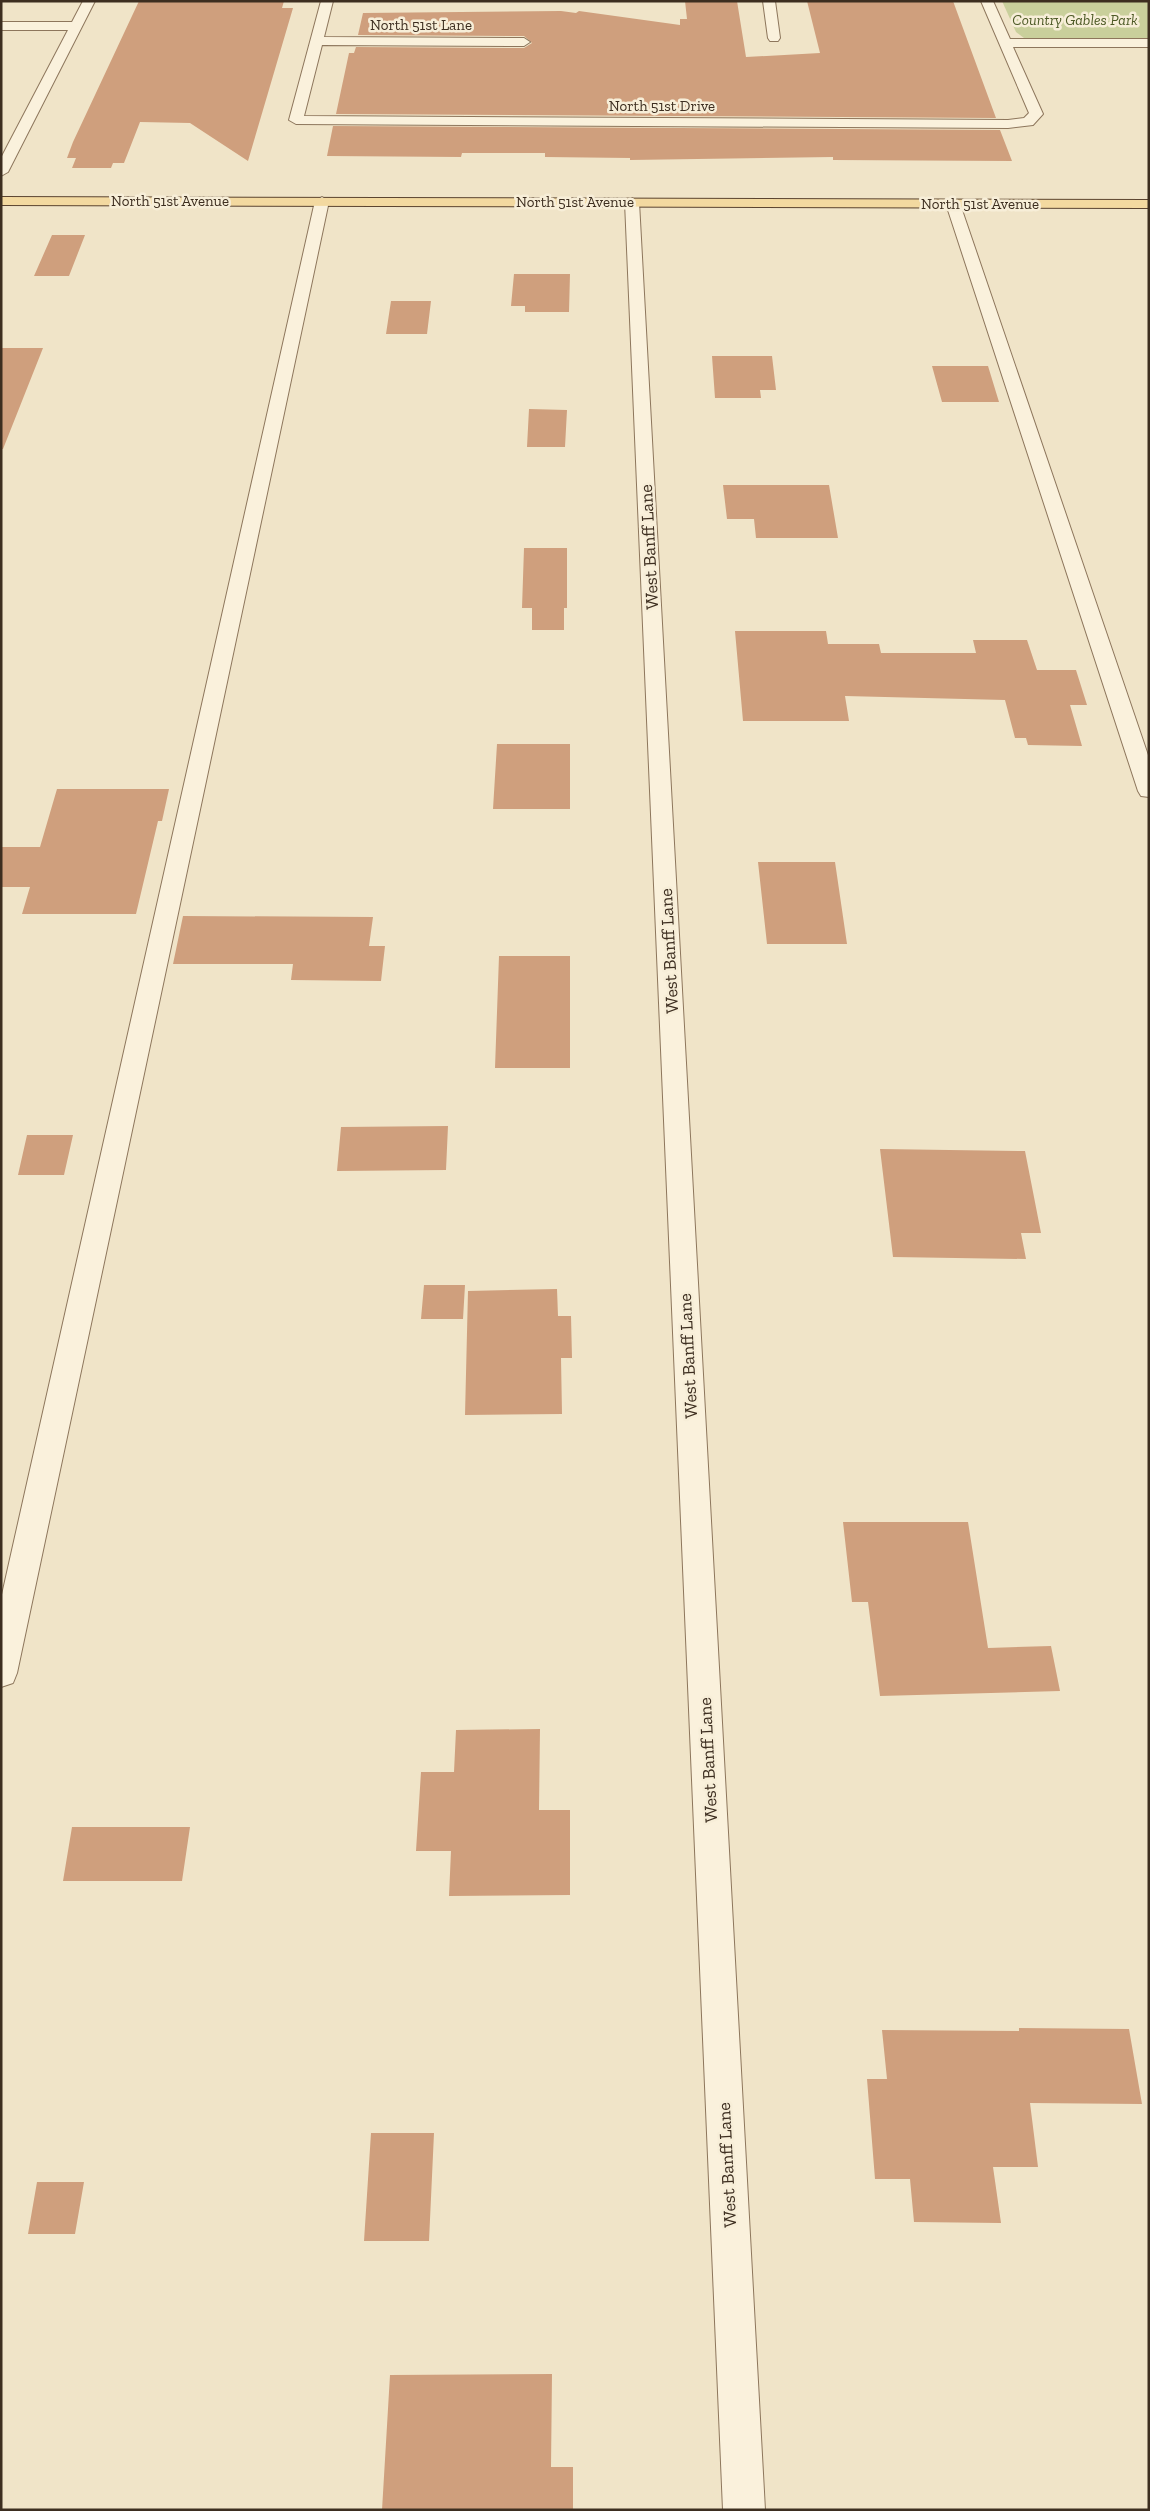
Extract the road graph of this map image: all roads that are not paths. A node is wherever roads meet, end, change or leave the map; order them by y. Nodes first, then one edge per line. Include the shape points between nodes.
1 (89, 1) edge
2 (327, 1) edge
3 (768, 1) edge
4 (987, 1) edge
5 (1, 26) edge
6 (78, 26) junction
7 (774, 38) dead end
8 (317, 41) junction
9 (524, 42) dead end
10 (1004, 43) junction
11 (1149, 43) edge
12 (1, 172) edge
13 (1, 200) edge
14 (322, 202) junction
15 (632, 202) junction
16 (953, 204) junction
17 (1149, 204) edge
18 (1149, 791) edge
19 (1, 1673) edge
20 (744, 2510) edge

1 - 6 street
2 - 8 street
3 - 7 street
4 - 10 street
5 - 6 street
6 - 12 street
8 - 9 street, North 51st Lane
8 - 10 street, North 51st Drive via 296,120 1028,122 1036,114
10 - 11 street
13 - 14 main road, North 51st Avenue
14 - 15 main road, North 51st Avenue
14 - 19 street
15 - 16 main road, North 51st Avenue
15 - 20 street, West Banff Lane
16 - 17 main road, North 51st Avenue
16 - 18 street

